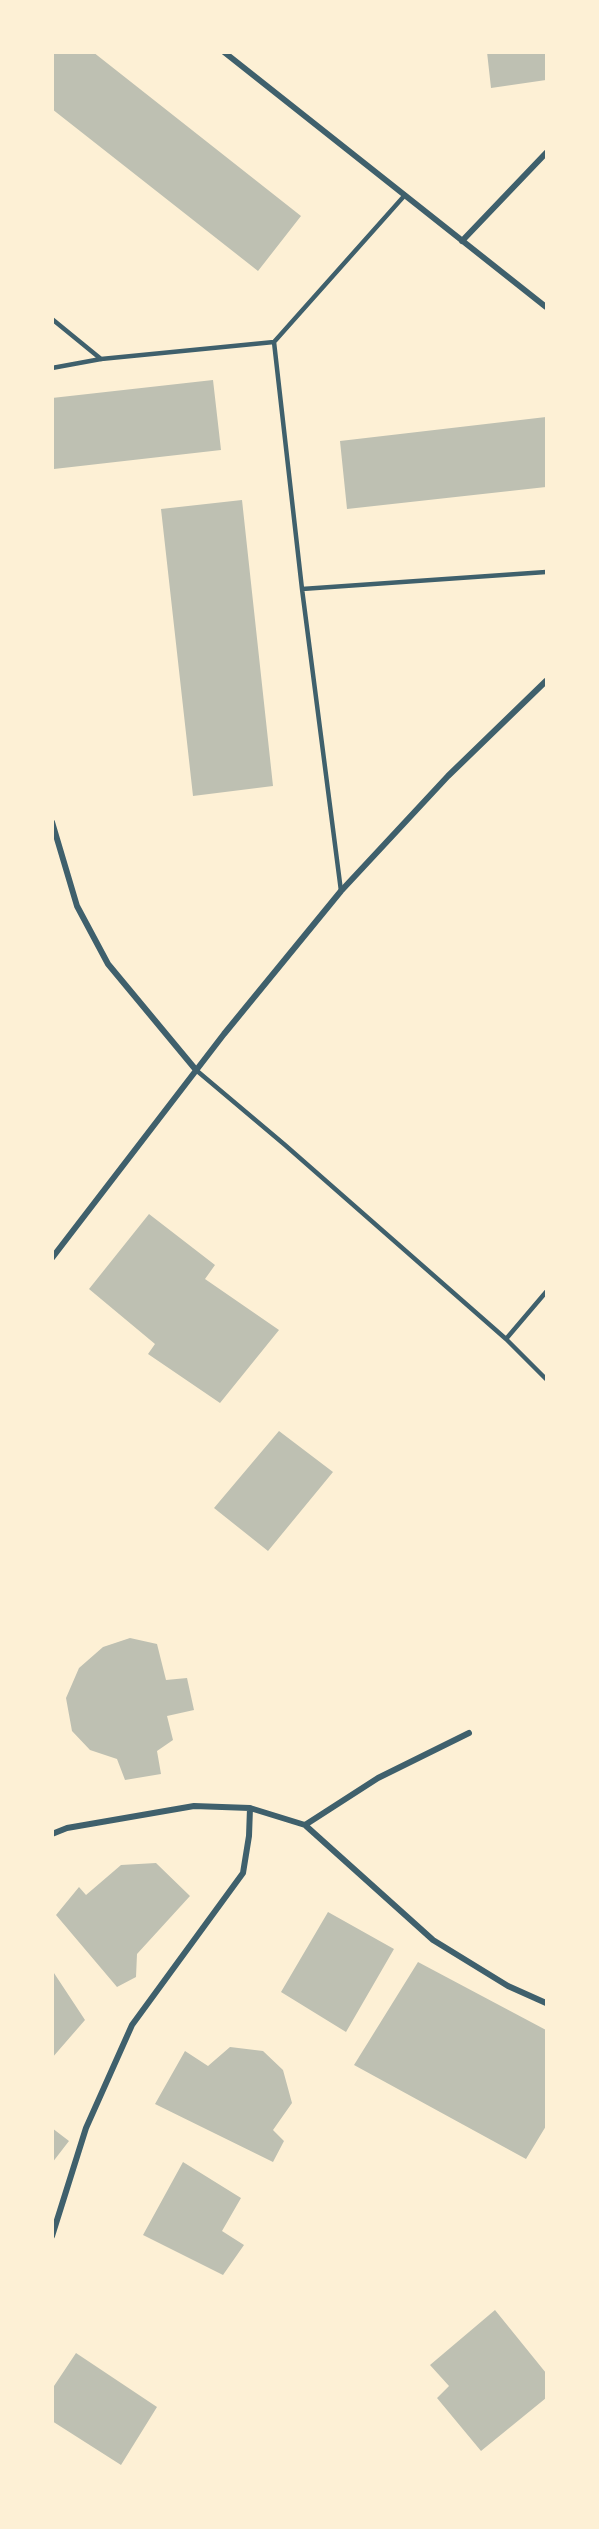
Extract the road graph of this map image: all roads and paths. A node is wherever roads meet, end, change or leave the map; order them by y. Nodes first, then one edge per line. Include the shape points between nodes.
1 (224, 52) edge
2 (546, 153) edge
3 (405, 195) junction
4 (462, 241) junction
5 (546, 307) edge
6 (52, 320) edge
7 (274, 342) junction
8 (101, 359) junction
9 (52, 368) edge
10 (546, 572) edge
11 (302, 589) junction
12 (546, 681) edge
13 (52, 822) edge
14 (341, 891) junction
15 (196, 1070) junction
16 (52, 1258) edge
17 (546, 1292) edge
18 (506, 1339) junction
19 (546, 1379) edge
20 (469, 1733) dead end
21 (250, 1808) junction
22 (305, 1825) junction
23 (52, 1833) edge
24 (546, 2003) edge
25 (52, 2235) edge

1 - 3 street
2 - 4 street
3 - 4 street
3 - 7 lane
4 - 5 street
6 - 8 lane
7 - 8 lane
7 - 11 lane
8 - 9 lane
10 - 11 lane
11 - 14 lane
12 - 14 street via 448,776
13 - 15 street via 76,906 108,964
14 - 15 street
15 - 16 street
15 - 18 lane
17 - 18 lane
18 - 19 lane
20 - 22 street via 378,1778
21 - 22 street
21 - 23 street via 194,1806
21 - 25 street via 243,1873 132,2025 86,2128
22 - 24 street via 433,1940 508,1986

